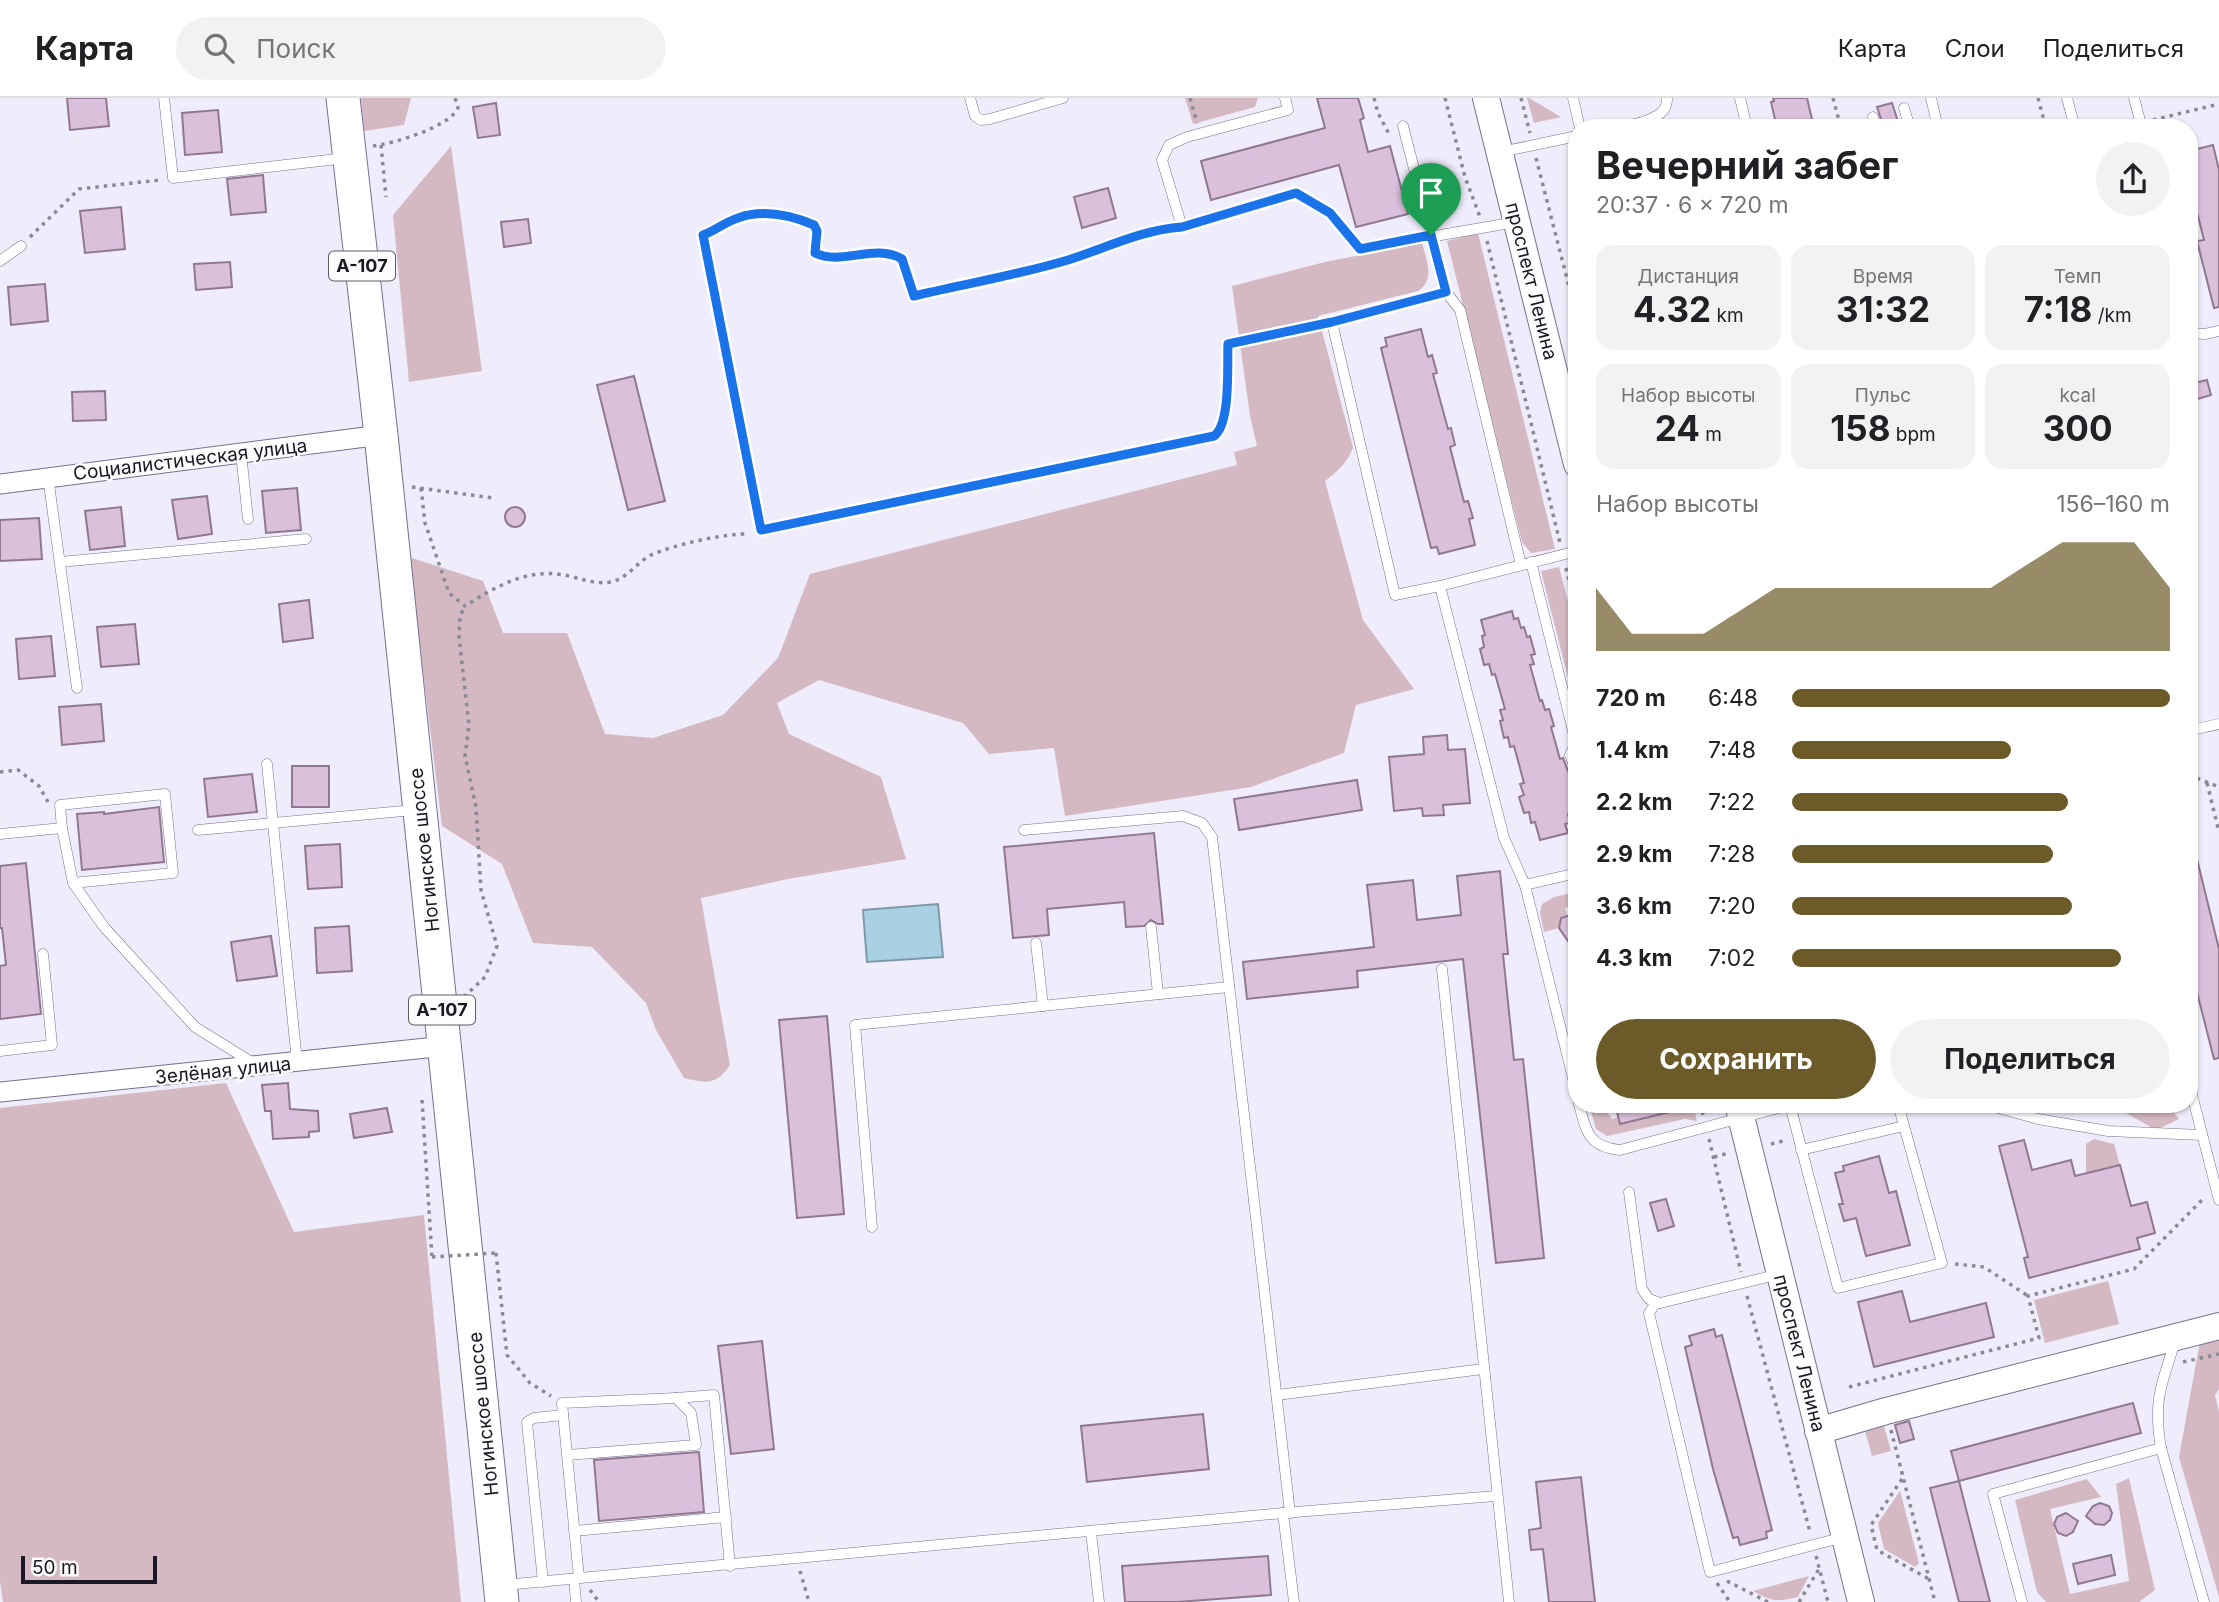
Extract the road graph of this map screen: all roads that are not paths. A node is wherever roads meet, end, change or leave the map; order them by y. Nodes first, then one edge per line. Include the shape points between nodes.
1 (164, 98) edge
2 (343, 98) edge
3 (970, 98) edge
4 (1063, 98) edge
5 (1285, 98) edge
6 (1486, 98) edge
7 (1573, 98) edge
8 (1667, 98) edge
9 (1740, 98) edge
10 (1931, 98) edge
11 (2067, 98) edge
12 (2134, 98) edge
13 (1904, 108) dead end
14 (1578, 119) edge
15 (1653, 119) edge
16 (1745, 119) edge
17 (1907, 119) edge
18 (1936, 119) edge
19 (2073, 119) edge
20 (2139, 119) edge
21 (1403, 126) dead end
22 (1568, 138) edge
23 (1500, 152) junction
24 (349, 153) junction
25 (1518, 222) junction
26 (703, 235) road end
27 (1431, 235) junction
28 (21, 246) road end
29 (0, 261) edge
30 (1446, 292) junction
31 (1332, 322) junction
32 (2219, 331) edge
33 (2198, 333) edge
34 (1568, 427) edge
35 (381, 435) junction
36 (241, 453) junction
37 (48, 477) junction
38 (0, 484) edge
39 (247, 519) dead end
40 (306, 539) dead end
41 (1568, 553) edge
42 (60, 562) junction
43 (1526, 564) junction
44 (1440, 586) junction
45 (77, 688) dead end
46 (1568, 714) edge
47 (2219, 724) edge
48 (2198, 729) edge
49 (267, 764) dead end
50 (420, 809) junction
51 (273, 823) junction
52 (62, 828) junction
53 (198, 830) dead end
54 (1024, 830) dead end
55 (0, 834) edge
56 (1568, 875) edge
57 (73, 883) junction
58 (1525, 885) junction
59 (1151, 927) dead end
60 (1036, 943) dead end
61 (43, 954) dead end
62 (1442, 969) dead end
63 (1229, 987) junction
64 (1158, 994) junction
65 (1043, 1006) junction
66 (444, 1032) junction
67 (0, 1051) edge
68 (1568, 1058) edge
69 (297, 1062) junction
70 (260, 1067) junction
71 (0, 1092) edge
72 (1582, 1113) edge
73 (1736, 1113) edge
74 (1740, 1113) edge
75 (1793, 1113) edge
76 (1900, 1113) edge
77 (2019, 1113) edge
78 (2196, 1113) edge
79 (1904, 1126) junction
80 (2202, 1135) junction
81 (1801, 1150) junction
82 (2217, 1186) edge
83 (1629, 1192) dead end
84 (2219, 1200) edge
85 (872, 1227) dead end
86 (1780, 1273) junction
87 (1660, 1303) junction
88 (2219, 1326) edge
89 (2177, 1337) junction
90 (1483, 1368) junction
91 (1277, 1395) junction
92 (676, 1398) junction
93 (563, 1415) junction
94 (1818, 1431) junction
95 (2161, 1448) junction
96 (567, 1455) junction
97 (1496, 1496) junction
98 (1287, 1513) junction
99 (726, 1517) junction
100 (574, 1531) junction
101 (1091, 1531) junction
102 (1845, 1537) junction
103 (730, 1566) junction
104 (576, 1579) junction
105 (543, 1582) junction
106 (501, 1594) edge
107 (576, 1602) edge
108 (1100, 1602) edge
109 (1294, 1602) edge
110 (1509, 1602) edge
111 (1861, 1602) edge
112 (2022, 1602) edge
113 (2204, 1602) edge

1 - 24 lane via 173,178
2 - 24 highway, Ногинское шоссе / А-107
3 - 4 lane via 975,116 981,120
5 - 27 lane via 1288,110 1169,145 1162,156 1182,227 1296,193 1330,213 1360,249
6 - 23 main road, проспект Ленина
7 - 14 lane
8 - 15 lane via 1665,110
9 - 16 lane
10 - 18 lane
11 - 19 lane
12 - 20 lane
13 - 17 lane
21 - 27 lane
22 - 23 lane
23 - 25 main road, проспект Ленина
24 - 35 highway, Ногинское шоссе / А-107
25 - 27 lane
25 - 34 main road, проспект Ленина
26 - 31 lane via 761,530 1214,436 1225,416 1228,344
27 - 30 lane
28 - 29 lane
30 - 31 lane
30 - 43 lane via 1460,310
31 - 44 lane via 1395,595
32 - 33 lane
35 - 36 street, Социалистическая улица
35 - 50 highway, Ногинское шоссе / А-107
36 - 37 street, Социалистическая улица
36 - 39 lane
37 - 38 street, Социалистическая улица
37 - 42 lane
40 - 42 lane
41 - 43 lane
42 - 45 lane
43 - 44 lane
43 - 46 lane
44 - 58 lane via 1504,838
47 - 48 lane
49 - 51 lane
50 - 51 lane
50 - 66 highway, Ногинское шоссе / А-107
51 - 53 lane
51 - 69 lane
52 - 55 lane
52 - 57 lane
52 - 57 lane via 60,805 165,794 173,873
54 - 63 lane via 1174,816 1202,822 1212,837
56 - 58 lane
57 - 70 lane via 104,927 195,1027
58 - 68 lane
59 - 64 lane
60 - 65 lane
61 - 67 lane via 52,1045
62 - 90 lane
63 - 64 lane
63 - 91 lane
64 - 65 lane
65 - 85 lane via 855,1025
66 - 69 street, Зелёная улица
66 - 106 highway, Ногинское шоссе / А-107
69 - 70 street, Зелёная улица
70 - 71 street, Зелёная улица
72 - 73 lane via 1590,1138 1620,1150 1706,1127
74 - 86 main road, проспект Ленина
75 - 81 lane
76 - 79 lane
77 - 80 lane via 2108,1131
78 - 80 lane
79 - 81 lane
79 - 81 lane via 1942,1263 1838,1289
80 - 82 lane
82 - 84 lane
83 - 87 lane via 1642,1289
86 - 87 lane
86 - 94 main road, проспект Ленина
87 - 102 lane via 1649,1318 1710,1572
88 - 89 main road
89 - 94 main road
89 - 95 lane via 2158,1394
90 - 91 lane
90 - 97 lane
91 - 98 lane
92 - 93 lane via 562,1403
92 - 96 lane via 691,1413 696,1445
92 - 99 lane via 714,1395
93 - 96 lane
93 - 105 lane via 527,1422
94 - 102 main road, проспект Ленина
95 - 112 lane via 1993,1494
95 - 113 lane
96 - 100 lane
97 - 98 lane
97 - 110 lane
98 - 101 lane
98 - 109 lane
99 - 100 lane
99 - 103 lane
100 - 104 lane
101 - 103 lane
101 - 108 lane
102 - 111 main road, проспект Ленина
103 - 104 lane
104 - 105 lane
104 - 107 lane
105 - 106 lane

